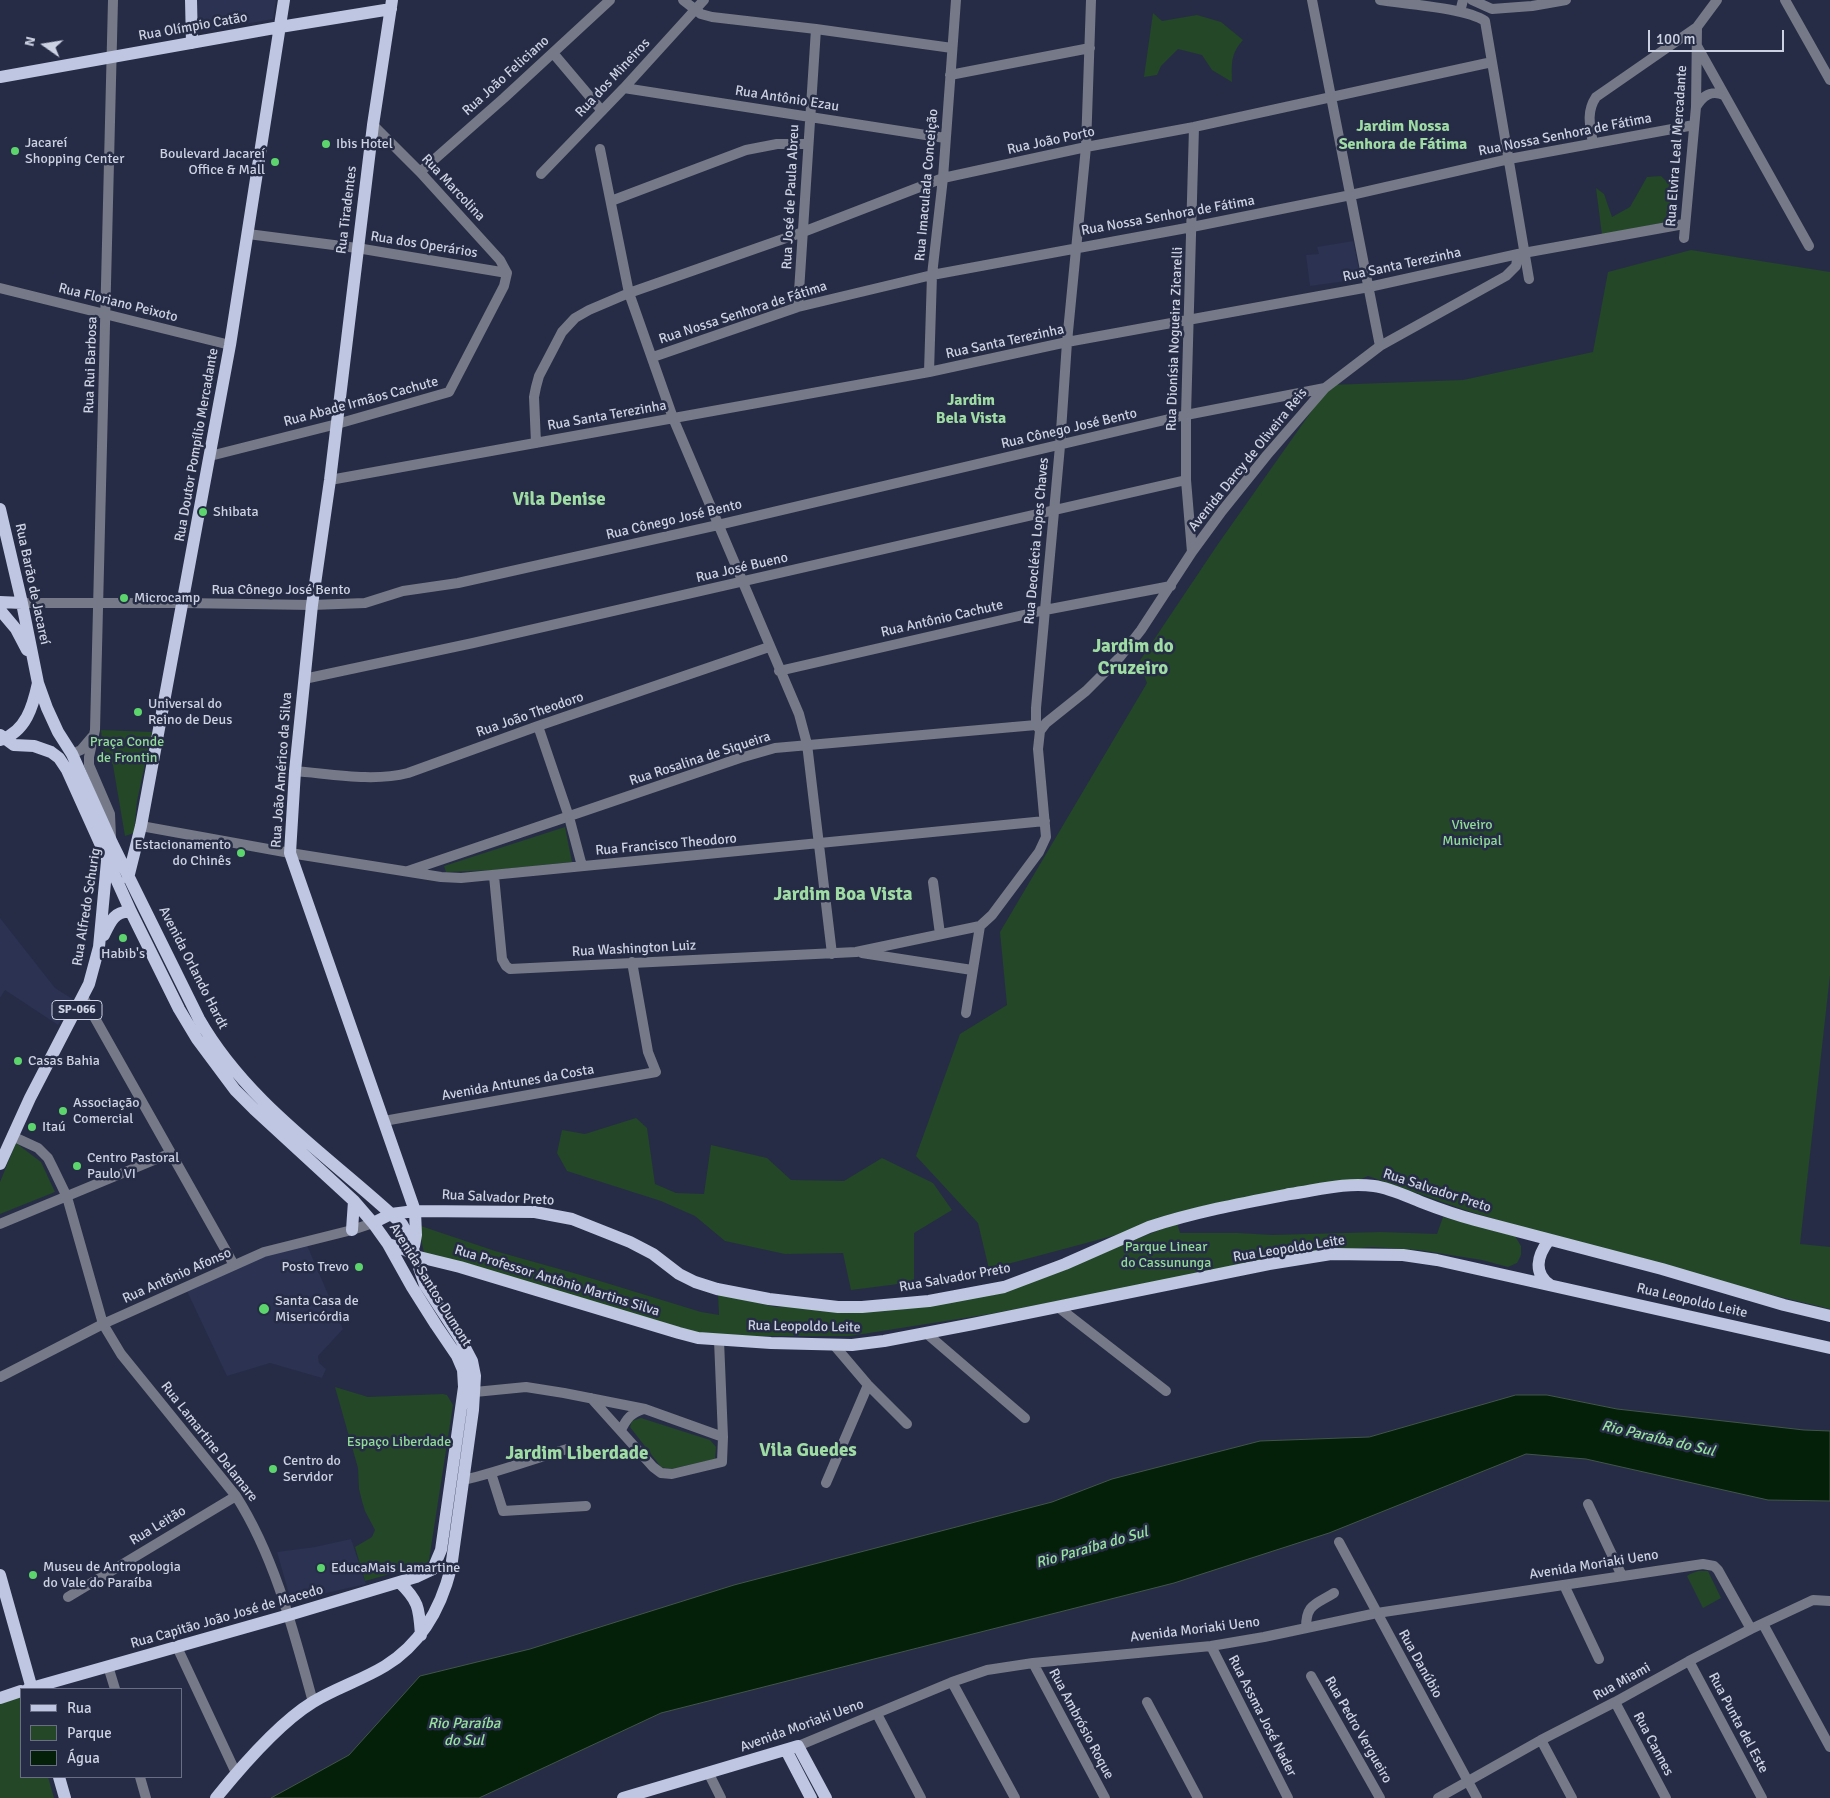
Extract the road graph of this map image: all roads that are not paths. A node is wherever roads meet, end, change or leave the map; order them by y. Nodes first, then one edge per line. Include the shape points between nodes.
1 (114, 0) edge
2 (191, 0) edge
3 (284, 0) edge
4 (610, 0) edge
5 (683, 0) edge
6 (704, 0) edge
7 (956, 0) edge
8 (1091, 0) edge
9 (1312, 0) edge
10 (1380, 0) edge
11 (1463, 0) edge
12 (1472, 0) edge
13 (1566, 0) edge
14 (1717, 0) edge
15 (1785, 0) edge
16 (391, 5) edge
17 (695, 10) junction
18 (1492, 10) junction
19 (1460, 12) junction
20 (1485, 21) junction
21 (280, 27) junction
22 (1697, 27) junction
23 (816, 29) junction
24 (192, 43) junction
25 (1697, 46) junction
26 (952, 48) junction
27 (1090, 48) junction
28 (553, 53) junction
29 (112, 57) junction
30 (1492, 62) junction
31 (950, 75) junction
32 (0, 77) edge
33 (1830, 80) edge
34 (624, 88) junction
35 (1724, 95) junction
36 (1331, 97) junction
37 (1696, 107) junction
38 (602, 111) junction
39 (809, 116) junction
40 (373, 124) junction
41 (1694, 125) junction
42 (1194, 127) junction
43 (945, 138) junction
44 (1592, 143) junction
45 (807, 144) junction
46 (1086, 147) junction
47 (600, 149) dead end
48 (1509, 159) junction
49 (420, 172) junction
50 (541, 174) dead end
51 (942, 178) junction
52 (1352, 195) junction
53 (611, 201) junction
54 (1684, 224) junction
55 (1192, 227) junction
56 (804, 232) junction
57 (248, 234) junction
58 (1684, 238) dead end
59 (1809, 246) dead end
60 (1077, 247) junction
61 (357, 248) junction
62 (1522, 254) junction
63 (507, 273) junction
64 (932, 275) junction
65 (1529, 279) dead end
66 (1369, 287) junction
67 (0, 288) edge
68 (629, 293) junction
69 (798, 307) junction
70 (106, 314) junction
71 (1189, 320) junction
72 (1067, 342) junction
73 (230, 345) junction
74 (1380, 346) junction
75 (653, 357) junction
76 (929, 372) junction
77 (1324, 388) junction
78 (1186, 415) junction
79 (674, 418) junction
80 (336, 424) junction
81 (536, 443) junction
82 (1060, 446) junction
83 (210, 456) junction
84 (330, 480) junction
85 (1186, 480) junction
86 (0, 509) edge
87 (1054, 509) junction
88 (718, 525) junction
89 (1192, 552) junction
90 (743, 582) junction
91 (1171, 586) junction
92 (0, 602) edge
93 (22, 603) junction
94 (98, 603) junction
95 (184, 603) junction
96 (312, 605) junction
97 (0, 610) edge
98 (1045, 610) junction
99 (769, 647) junction
100 (34, 666) junction
101 (779, 671) junction
102 (304, 679) junction
103 (38, 683) junction
104 (538, 726) junction
105 (1038, 728) junction
106 (95, 730) junction
107 (2, 738) edge
108 (806, 744) junction
109 (72, 754) junction
110 (295, 771) junction
111 (569, 817) junction
112 (1045, 821) junction
113 (141, 826) junction
114 (112, 843) junction
115 (818, 844) junction
116 (290, 853) junction
117 (107, 859) junction
118 (582, 866) junction
119 (406, 871) junction
120 (129, 875) junction
121 (494, 876) junction
122 (933, 882) dead end
123 (122, 892) junction
124 (131, 912) junction
125 (980, 926) junction
126 (940, 934) junction
127 (99, 947) junction
128 (856, 952) junction
129 (832, 954) junction
130 (632, 962) junction
131 (972, 970) junction
132 (83, 997) junction
133 (966, 1013) dead end
134 (384, 1121) junction
135 (12, 1136) junction
136 (171, 1154) junction
137 (0, 1164) edge
138 (67, 1198) junction
139 (354, 1201) junction
140 (414, 1211) junction
141 (391, 1214) junction
142 (373, 1223) junction
143 (0, 1224) edge
144 (352, 1230) junction
145 (1543, 1239) junction
146 (388, 1244) junction
147 (414, 1253) junction
148 (234, 1265) junction
149 (1538, 1270) junction
150 (1528, 1281) junction
151 (1551, 1286) junction
152 (1058, 1307) junction
153 (1830, 1316) edge
154 (103, 1324) junction
155 (926, 1333) junction
156 (719, 1340) junction
157 (834, 1345) junction
158 (1830, 1348) edge
159 (0, 1377) edge
160 (868, 1385) junction
161 (1166, 1391) dead end
162 (475, 1392) junction
163 (592, 1398) junction
164 (645, 1409) junction
165 (1025, 1418) dead end
166 (908, 1424) dead end
167 (621, 1430) junction
168 (723, 1437) junction
169 (567, 1449) dead end
170 (491, 1473) junction
171 (464, 1480) junction
172 (826, 1483) dead end
173 (236, 1496) junction
174 (1588, 1504) dead end
175 (586, 1506) dead end
176 (1339, 1542) dead end
177 (433, 1568) joint
178 (0, 1575) edge
179 (1622, 1576) junction
180 (399, 1582) junction
181 (1564, 1585) junction
182 (1334, 1593) dead end
183 (68, 1597) dead end
184 (1826, 1600) edge
185 (1377, 1613) junction
186 (6, 1615) edge
187 (289, 1616) junction
188 (1763, 1624) junction
189 (1306, 1628) junction
190 (1751, 1629) junction
191 (421, 1635) junction
192 (1211, 1646) junction
193 (177, 1647) junction
194 (1600, 1659) dead end
195 (1689, 1661) junction
196 (1033, 1663) junction
197 (108, 1666) junction
198 (1311, 1676) dead end
199 (952, 1682) junction
200 (28, 1688) edge
201 (31, 1688) edge
202 (115, 1688) edge
203 (20, 1692) edge
204 (0, 1698) edge
205 (313, 1702) junction
206 (1146, 1702) dead end
207 (1616, 1702) junction
208 (877, 1714) junction
209 (1541, 1740) junction
210 (1830, 1747) edge
211 (792, 1748) junction
212 (236, 1773) junction
213 (708, 1774) junction
214 (59, 1778) edge
215 (140, 1778) edge
216 (1468, 1780) junction
217 (627, 1797) edge
218 (65, 1798) edge
219 (146, 1798) edge
220 (216, 1798) edge
221 (721, 1798) edge
222 (812, 1798) edge
223 (826, 1798) edge
224 (920, 1798) edge
225 (1015, 1798) edge
226 (1105, 1798) edge
227 (1198, 1798) edge
228 (1288, 1798) edge
229 (1380, 1798) edge
230 (1438, 1798) edge
231 (1477, 1798) edge
232 (1572, 1798) edge
233 (1666, 1798) edge
234 (1762, 1798) edge

1 - 29 street, Rua Rui Barbosa
2 - 24 main road
3 - 21 main road, Rua Doutor Pompílio Mercadante
4 - 28 street, Rua João Feliciano
5 - 17 street
6 - 17 street, Rua dos Mineiros
7 - 26 street, Rua Imaculada Conceição
8 - 27 street, Rua Deoclécia Lopes Chaves
9 - 36 street
10 - 19 street
11 - 19 street
12 - 18 street
13 - 18 street
14 - 22 street
15 - 33 street
16 - 21 main road, Rua Olímpio Catão
16 - 40 main road, Rua Tiradentes
17 - 23 street via 712,17
17 - 34 street, Rua dos Mineiros
18 - 20 street
19 - 20 street
20 - 30 street
21 - 24 main road, Rua Olímpio Catão
21 - 57 main road, Rua Doutor Pompílio Mercadante
22 - 25 street, Rua Elvira Leal Mercadante
22 - 44 street via 1596,97 1589,115
23 - 26 street
23 - 39 street, Rua José de Paula Abreu
24 - 29 main road, Rua Olímpio Catão
25 - 35 street
25 - 37 street, Rua Elvira Leal Mercadante
26 - 31 street, Rua Imaculada Conceição
27 - 31 street
27 - 46 street, Rua Deoclécia Lopes Chaves
28 - 38 street
28 - 49 street, Rua João Feliciano
29 - 32 main road, Rua Olímpio Catão
29 - 70 street, Rua Rui Barbosa
30 - 36 street, Rua João Porto
30 - 48 street
31 - 43 street, Rua Imaculada Conceição
34 - 38 street, Rua dos Mineiros
34 - 39 street, Rua Antônio Ezau
35 - 37 street via 1708,93
35 - 59 street
36 - 42 street, Rua João Porto
36 - 52 street
37 - 41 street, Rua Elvira Leal Mercadante
38 - 50 street, Rua dos Mineiros
39 - 43 street, Rua Antônio Ezau
39 - 45 street, Rua José de Paula Abreu
40 - 49 street, Rua Marcolina
40 - 61 main road, Rua Tiradentes
41 - 44 street, Rua Nossa Senhora de Fátima
41 - 54 street, Rua Elvira Leal Mercadante
42 - 46 street, Rua João Porto
42 - 55 street, Rua Dionísia Nogueira Zicarelli
43 - 51 street, Rua Imaculada Conceição
44 - 48 street, Rua Nossa Senhora de Fátima
45 - 53 street via 778,144 746,150
45 - 56 street, Rua José de Paula Abreu
46 - 51 street, Rua João Porto
46 - 60 street, Rua Deoclécia Lopes Chaves
47 - 53 street
48 - 52 street, Rua Nossa Senhora de Fátima
48 - 62 street
49 - 63 street, Rua Marcolina via 500,260
51 - 56 street, Rua João Porto
51 - 64 street, Rua Imaculada Conceição
52 - 55 street, Rua Nossa Senhora de Fátima
52 - 66 street
53 - 68 street
54 - 58 street, Rua Elvira Leal Mercadante
54 - 62 street, Rua Santa Terezinha
55 - 60 street, Rua Nossa Senhora de Fátima
55 - 71 street, Rua Dionísia Nogueira Zicarelli
56 - 68 street, Rua João Porto
56 - 69 street, Rua José de Paula Abreu
57 - 61 street, Rua dos Operários
57 - 73 main road, Rua Doutor Pompílio Mercadante
60 - 64 street, Rua Nossa Senhora de Fátima
60 - 72 street, Rua Deoclécia Lopes Chaves
61 - 63 street, Rua dos Operários
61 - 80 main road, Rua Tiradentes
62 - 65 street
62 - 66 street, Rua Santa Terezinha
62 - 74 street, Avenida Darcy de Oliveira Reis via 1506,276
63 - 80 street, Rua Abade Irmãos Cachute via 504,286 451,390
64 - 69 street, Rua Nossa Senhora de Fátima
64 - 76 street, Rua Imaculada Conceição
66 - 71 street, Rua Santa Terezinha
66 - 74 street
67 - 70 street, Rua Floriano Peixoto
68 - 75 street
68 - 81 street, Rua João Porto via 575,318 562,332 536,387
69 - 75 street, Rua Nossa Senhora de Fátima
70 - 73 street, Rua Floriano Peixoto
70 - 94 street, Rua Rui Barbosa
71 - 72 street, Rua Santa Terezinha
71 - 78 street, Rua Dionísia Nogueira Zicarelli
72 - 76 street, Rua Santa Terezinha
72 - 82 street, Rua Deoclécia Lopes Chaves
73 - 83 main road, Rua Doutor Pompílio Mercadante
74 - 77 street, Avenida Darcy de Oliveira Reis
75 - 79 street
76 - 79 street, Rua Santa Terezinha
77 - 78 street, Rua Cônego José Bento
77 - 89 street, Avenida Darcy de Oliveira Reis
78 - 82 street, Rua Cônego José Bento
78 - 85 street, Rua Dionísia Nogueira Zicarelli
79 - 81 street, Rua Santa Terezinha
79 - 88 street
80 - 83 street, Rua Abade Irmãos Cachute
80 - 84 main road, Rua João Américo da Silva
81 - 84 street, Rua Santa Terezinha
82 - 87 street, Rua Deoclécia Lopes Chaves
82 - 88 street, Rua Cônego José Bento
83 - 95 main road, Rua Doutor Pompílio Mercadante
84 - 96 main road, Rua João Américo da Silva
85 - 87 street, Rua José Bueno
85 - 89 street, Rua Dionísia Nogueira Zicarelli
86 - 93 main road, Rua Barão de Jacareí
87 - 90 street, Rua José Bueno
87 - 98 street, Rua Deoclécia Lopes Chaves
88 - 90 street
88 - 96 street, Rua Cônego José Bento via 458,583 403,591 365,604
89 - 91 street, Avenida Darcy de Oliveira Reis
90 - 99 street
90 - 102 street, Rua José Bueno
91 - 98 street, Rua Antônio Cachute
91 - 105 street, Avenida Darcy de Oliveira Reis via 1120,656 1086,691
92 - 93 main road
93 - 94 street, Rua Cônego José Bento
93 - 100 main road, Rua Barão de Jacareí
94 - 95 street, Rua Cônego José Bento
94 - 106 street, Rua Rui Barbosa
95 - 96 street, Rua Cônego José Bento
95 - 113 main road, Rua Doutor Pompílio Mercadante
96 - 102 main road, Rua João Américo da Silva
97 - 100 main road via 16,629
98 - 101 street, Rua Antônio Cachute
98 - 105 street, Rua Deoclécia Lopes Chaves
99 - 101 street
99 - 104 street, Rua João Theodoro
100 - 103 main road, Avenida Orlando Hardt
101 - 108 street via 798,714
102 - 110 main road, Rua João Américo da Silva
103 - 107 main road via 34,705 27,718 18,730
103 - 109 main road, Avenida Orlando Hardt via 52,722
104 - 110 street, Rua João Theodoro via 394,776
104 - 111 street
105 - 108 street, Rua Rosalina de Siqueira
105 - 112 street, Rua Deoclécia Lopes Chaves
106 - 109 street via 90,741
106 - 114 street via 89,765 110,814
107 - 117 main road, Avenida Orlando Hardt via 14,745 43,748 59,758
108 - 111 street, Rua Rosalina de Siqueira via 757,752
108 - 115 street
109 - 114 main road, Avenida Orlando Hardt
110 - 116 main road, Rua João Américo da Silva
111 - 118 street
111 - 119 street, Rua Rosalina de Siqueira
112 - 115 street, Rua Francisco Theodoro
112 - 125 street, Rua Deoclécia Lopes Chaves via 1046,837 1039,852 992,915
113 - 116 street, Rua Francisco Theodoro
113 - 120 main road, Rua Doutor Pompílio Mercadante
114 - 117 main road, Rua Alfredo Schurig / SP-066
114 - 120 main road, Avenida Orlando Hardt
115 - 118 street, Rua Francisco Theodoro
115 - 129 street
116 - 119 street, Rua Francisco Theodoro
116 - 134 main road, Rua João Américo da Silva
117 - 123 main road, Avenida Orlando Hardt
117 - 127 main road, Rua Alfredo Schurig / SP-066
118 - 121 street, Rua Francisco Theodoro
119 - 121 street, Rua Francisco Theodoro via 461,878
120 - 123 main road, Rua Doutor Pompílio Mercadante
120 - 141 main road, Avenida Orlando Hardt via 199,1019 229,1062 291,1129
121 - 130 street, Rua Washington Luiz via 502,959 506,966 516,969
122 - 126 street
123 - 124 main road, Avenida Orlando Hardt
124 - 127 main road via 116,914
124 - 139 main road, Avenida Orlando Hardt via 179,1009 219,1070 254,1110
125 - 126 street, Rua Washington Luiz
125 - 131 street
126 - 128 street, Rua Washington Luiz
127 - 132 main road, Rua Alfredo Schurig / SP-066
128 - 129 street, Rua Washington Luiz
128 - 131 street, Rua Washington Luiz
129 - 130 street, Rua Washington Luiz
130 - 134 street, Avenida Antunes da Costa via 648,1052 656,1072
131 - 133 street
132 - 135 main road, Rua Alfredo Schurig / SP-066
132 - 136 street
134 - 140 main road, Rua João Américo da Silva
135 - 137 main road, Rua Alfredo Schurig / SP-066
135 - 138 street, Rua Lamartine Delamare via 38,1148 48,1158
136 - 138 street
136 - 148 street
138 - 143 street
138 - 154 street, Rua Lamartine Delamare
139 - 142 main road, Avenida Orlando Hardt
139 - 144 main road
140 - 141 main road, Rua Salvador Preto
140 - 145 main road, Rua Salvador Preto via 535,1212 572,1219 641,1247 694,1282 769,1299 838,1308 930,1301 1004,1287 1168,1220 1348,1185 1391,1190 1446,1212
140 - 147 main road, Rua João Américo da Silva
141 - 142 main road, Rua Salvador Preto
141 - 147 main road, Avenida Orlando Hardt via 402,1224
142 - 144 street, Rua Antônio Afonso
142 - 146 main road, Avenida Santos Dumont
144 - 148 street, Rua Antônio Afonso via 264,1252
145 - 149 main road
145 - 150 main road
145 - 153 main road, Rua Salvador Preto
146 - 147 main road, Rua Professor Antônio Martins Silva
146 - 177 main road, Avenida Santos Dumont via 463,1370 462,1411 441,1550
147 - 156 main road, Rua Professor Antônio Martins Silva via 679,1333
147 - 162 main road, Avenida Santos Dumont via 425,1285 472,1361
148 - 154 street, Rua Antônio Afonso
149 - 150 main road
149 - 151 main road
150 - 151 main road, Rua Leopoldo Leite
150 - 152 main road, Rua Leopoldo Leite via 1404,1255 1331,1254
151 - 158 main road, Rua Leopoldo Leite
152 - 155 main road, Rua Leopoldo Leite
152 - 161 street
154 - 159 street, Rua Antônio Afonso
154 - 173 street, Rua Lamartine Delamare via 120,1354
155 - 157 main road, Rua Leopoldo Leite via 884,1341
155 - 165 street
156 - 157 main road, Rua Leopoldo Leite
156 - 168 street
157 - 160 street
160 - 166 street
160 - 172 street
162 - 163 street via 526,1387
162 - 171 main road, Avenida Santos Dumont
163 - 164 street
163 - 167 street
164 - 167 street via 627,1418
164 - 168 street
167 - 168 street via 653,1467 661,1473 672,1474 722,1462
169 - 170 street
170 - 171 street
170 - 175 street via 503,1511
171 - 191 main road, Avenida Santos Dumont via 451,1568 438,1605
173 - 183 street, Rua Leitão
173 - 187 street, Rua Lamartine Delamare via 250,1517
174 - 179 street
176 - 185 street, Rua Danúbio
177 - 180 main road, Rua Capitão João José de Macedo
178 - 186 main road
179 - 181 street, Avenida Moriaki Ueno
179 - 190 street, Avenida Moriaki Ueno via 1703,1564 1714,1566
180 - 187 main road, Rua Capitão João José de Macedo
180 - 191 main road via 416,1601
181 - 185 street, Avenida Moriaki Ueno
181 - 194 street
182 - 189 street via 1308,1611
184 - 188 street, Rua Miami via 1812,1600
185 - 189 street, Avenida Moriaki Ueno
185 - 216 street, Rua Danúbio
186 - 200 main road
187 - 193 main road, Rua Capitão João José de Macedo
187 - 205 street, Rua Lamartine Delamare
188 - 190 street, Rua Miami
188 - 210 street
189 - 192 street, Avenida Moriaki Ueno
190 - 195 street, Rua Miami
191 - 205 main road, Avenida Santos Dumont via 384,1667
192 - 196 street, Avenida Moriaki Ueno
192 - 228 street, Rua Assma José Nader
193 - 197 main road, Rua Capitão João José de Macedo
193 - 212 street
195 - 207 street, Rua Miami
195 - 234 street, Rua Punta del Este
196 - 199 street, Avenida Moriaki Ueno via 987,1670
196 - 226 street, Rua Ambrósio Roque
197 - 201 main road, Rua Capitão João José de Macedo
197 - 202 street
198 - 229 street, Rua Pedro Vergueiro
199 - 208 street, Avenida Moriaki Ueno
199 - 225 street
203 - 204 main road, Rua Capitão João José de Macedo
205 - 212 main road, Avenida Santos Dumont via 291,1718
206 - 227 street
207 - 209 street, Rua Miami
207 - 233 street, Rua Cannes
208 - 211 street, Avenida Moriaki Ueno
208 - 224 street
209 - 216 street, Rua Miami
209 - 232 street
211 - 213 main road, Avenida Moriaki Ueno
211 - 222 main road
211 - 223 main road
212 - 220 main road, Avenida Santos Dumont
213 - 217 main road, Avenida Moriaki Ueno
213 - 221 street
214 - 218 main road
215 - 219 street
216 - 230 street, Rua Miami
216 - 231 street, Rua Danúbio

